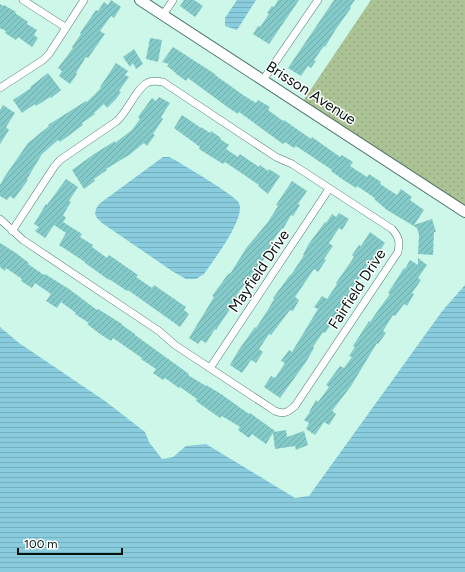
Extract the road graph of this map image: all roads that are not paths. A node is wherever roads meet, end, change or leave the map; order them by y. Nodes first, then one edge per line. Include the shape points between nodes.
1 (23, 0) edge
2 (84, 0) edge
3 (140, 0) edge
4 (173, 0) edge
5 (318, 0) edge
6 (163, 15) junction
7 (65, 27) junction
8 (263, 80) junction
9 (0, 88) edge
10 (329, 188) junction
11 (465, 212) edge
12 (0, 219) edge
13 (12, 231) junction
14 (210, 368) junction

1 - 7 street
2 - 7 street
3 - 6 street, Brisson Avenue
4 - 6 street
5 - 8 street
6 - 8 street, Brisson Avenue
7 - 9 street via 55,47 43,60
8 - 11 street, Brisson Avenue
10 - 13 street, Fairfield Drive via 292,164 276,157 163,82 155,80 147,82 142,87 124,115 117,121 60,160
10 - 14 street, Mayfield Drive
10 - 14 street, Fairfield Drive via 392,230 398,236 398,252 295,406 288,412 275,411
12 - 13 street, Fairfield Drive
13 - 14 street, Fairfield Drive

